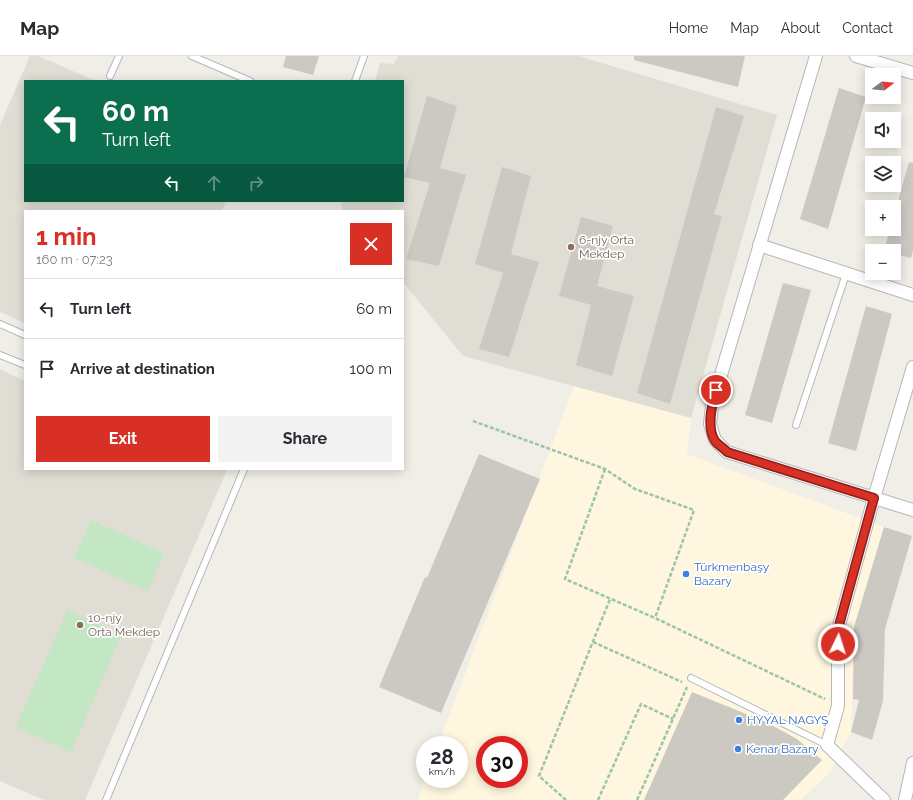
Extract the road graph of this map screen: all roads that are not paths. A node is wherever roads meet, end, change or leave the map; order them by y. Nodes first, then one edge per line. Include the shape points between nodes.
1 (119, 56) edge
2 (192, 56) edge
3 (364, 56) edge
4 (816, 56) edge
5 (856, 56) edge
6 (913, 73) edge
7 (110, 76) dead end
8 (248, 80) edge
9 (355, 80) edge
10 (759, 245) junction
11 (846, 274) junction
12 (913, 295) edge
13 (0, 324) edge
14 (24, 335) edge
15 (0, 355) edge
16 (24, 365) edge
17 (913, 367) edge
18 (796, 424) dead end
19 (244, 470) edge
20 (874, 498) junction
21 (913, 510) edge
22 (691, 678) dead end
23 (827, 745) junction
24 (913, 762) edge
25 (106, 800) edge
26 (884, 800) edge
27 (905, 800) edge

1 - 7 lane
2 - 8 lane
3 - 9 lane
4 - 10 street
5 - 6 street
10 - 11 street
10 - 20 street via 712,405 710,424 715,440 727,452
11 - 12 street
11 - 18 lane
13 - 14 lane
15 - 16 lane
17 - 20 street
19 - 25 lane
20 - 21 street
20 - 23 street via 838,629 838,706
22 - 23 lane
23 - 26 street
24 - 27 street

